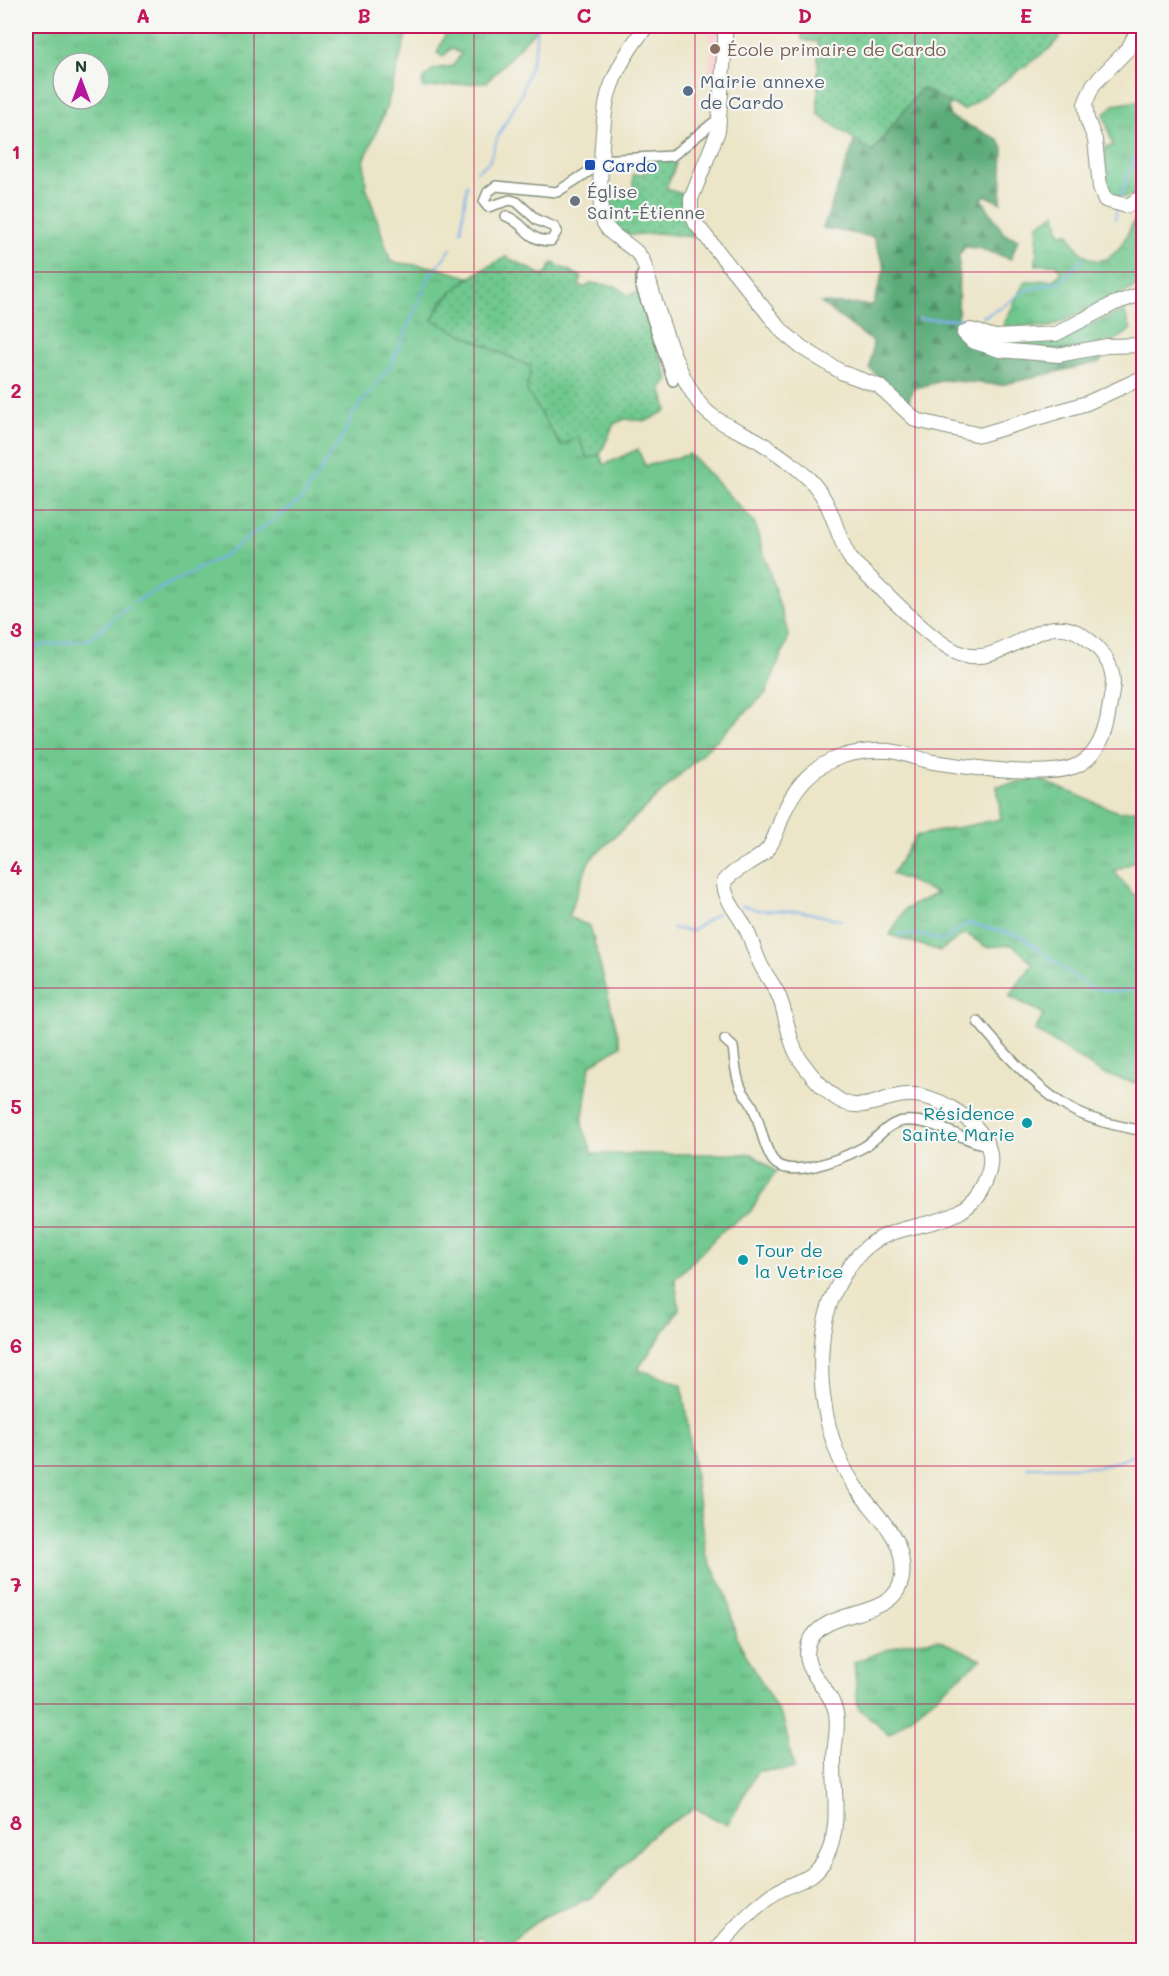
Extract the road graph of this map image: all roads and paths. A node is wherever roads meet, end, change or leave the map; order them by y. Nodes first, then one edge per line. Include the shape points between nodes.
1 (647, 26) edge
2 (720, 26) edge
3 (1140, 26) edge
4 (719, 122) junction
5 (600, 163) junction
6 (1143, 196) edge
7 (506, 216) dead end
8 (646, 269) junction
9 (1143, 293) edge
10 (1143, 345) edge
11 (1143, 377) edge
12 (673, 381) dead end
13 (978, 1022) dead end
14 (725, 1040) dead end
15 (1143, 1131) edge
16 (987, 1145) junction
17 (717, 1950) edge

1 - 5 street via 633,43 608,94
2 - 4 street via 725,31 725,42
3 - 6 street via 1128,49 1093,85 1085,104 1095,140 1102,195 1111,204 1127,206
4 - 5 street via 672,156
4 - 11 street via 691,199 696,224 783,332 843,373 879,386 912,418 980,435 1087,403
5 - 7 street via 574,183 553,192 496,186 484,198 488,207 510,200 517,202 537,220 554,227 557,231 551,241 540,241
5 - 8 street via 604,224 642,257
8 - 12 street via 641,287
8 - 16 street via 652,297 675,355 700,404 806,477 820,492 852,561 940,644 962,654 982,657 1041,631 1066,628 1081,633 1103,653 1111,667 1114,683 1103,736 1091,754 1075,767 1008,770 933,762 890,751 840,757 814,769 798,785 766,852 730,874 724,882 728,901 780,997 792,1044 801,1061 834,1097 865,1107 903,1095 921,1095 957,1113
9 - 10 street via 1056,334 995,338 971,330 964,333 972,341 1000,350 1058,355 1107,346
13 - 15 street via 1030,1077 1062,1104
14 - 16 street via 733,1047 736,1076 753,1106 765,1144 773,1161 782,1167 793,1170 831,1161 867,1145 893,1124 904,1121 928,1124
16 - 17 street via 991,1160 988,1174 981,1193 969,1206 951,1218 887,1235 868,1246 850,1266 828,1308 821,1345 831,1434 843,1467 897,1542 902,1577 886,1602 825,1624 812,1636 807,1650 808,1665 835,1708 837,1723 836,1814 828,1852 813,1876 769,1897

